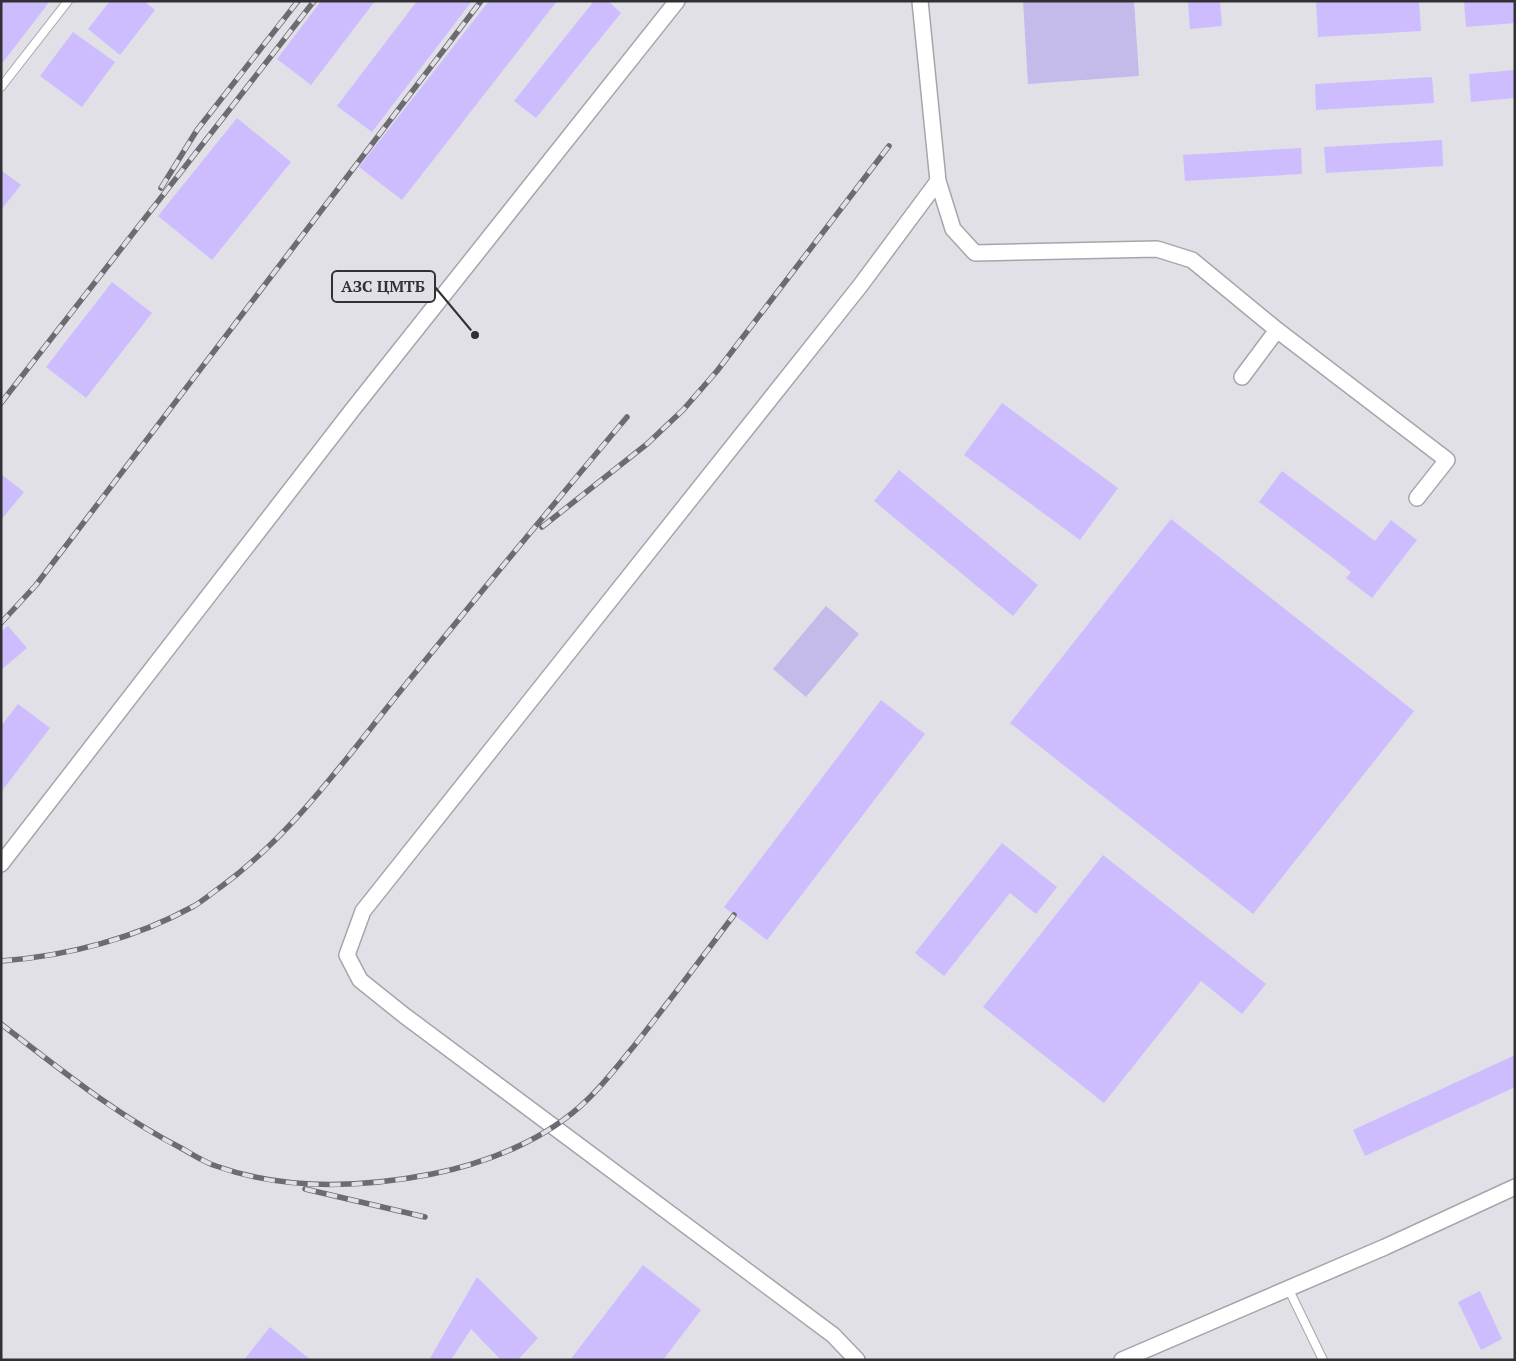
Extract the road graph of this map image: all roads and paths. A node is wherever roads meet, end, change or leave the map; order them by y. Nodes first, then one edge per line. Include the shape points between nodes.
1 (68, 1) edge
2 (677, 1) edge
3 (920, 1) edge
4 (1, 87) edge
5 (938, 181) junction
6 (1277, 330) junction
7 (1242, 377) dead end
8 (1417, 498) dead end
9 (1, 864) edge
10 (1515, 1187) edge
11 (1288, 1288) junction
12 (857, 1360) edge
13 (1122, 1360) edge
14 (1323, 1360) edge

1 - 4 lane
2 - 9 street via 353,409
3 - 5 street
5 - 6 street via 953,229 975,253 1157,249 1192,260
5 - 12 street via 854,294 364,911 347,955 360,980 405,1016 833,1335
6 - 7 street
6 - 8 street via 1447,460
10 - 11 street
11 - 13 street
11 - 14 lane

